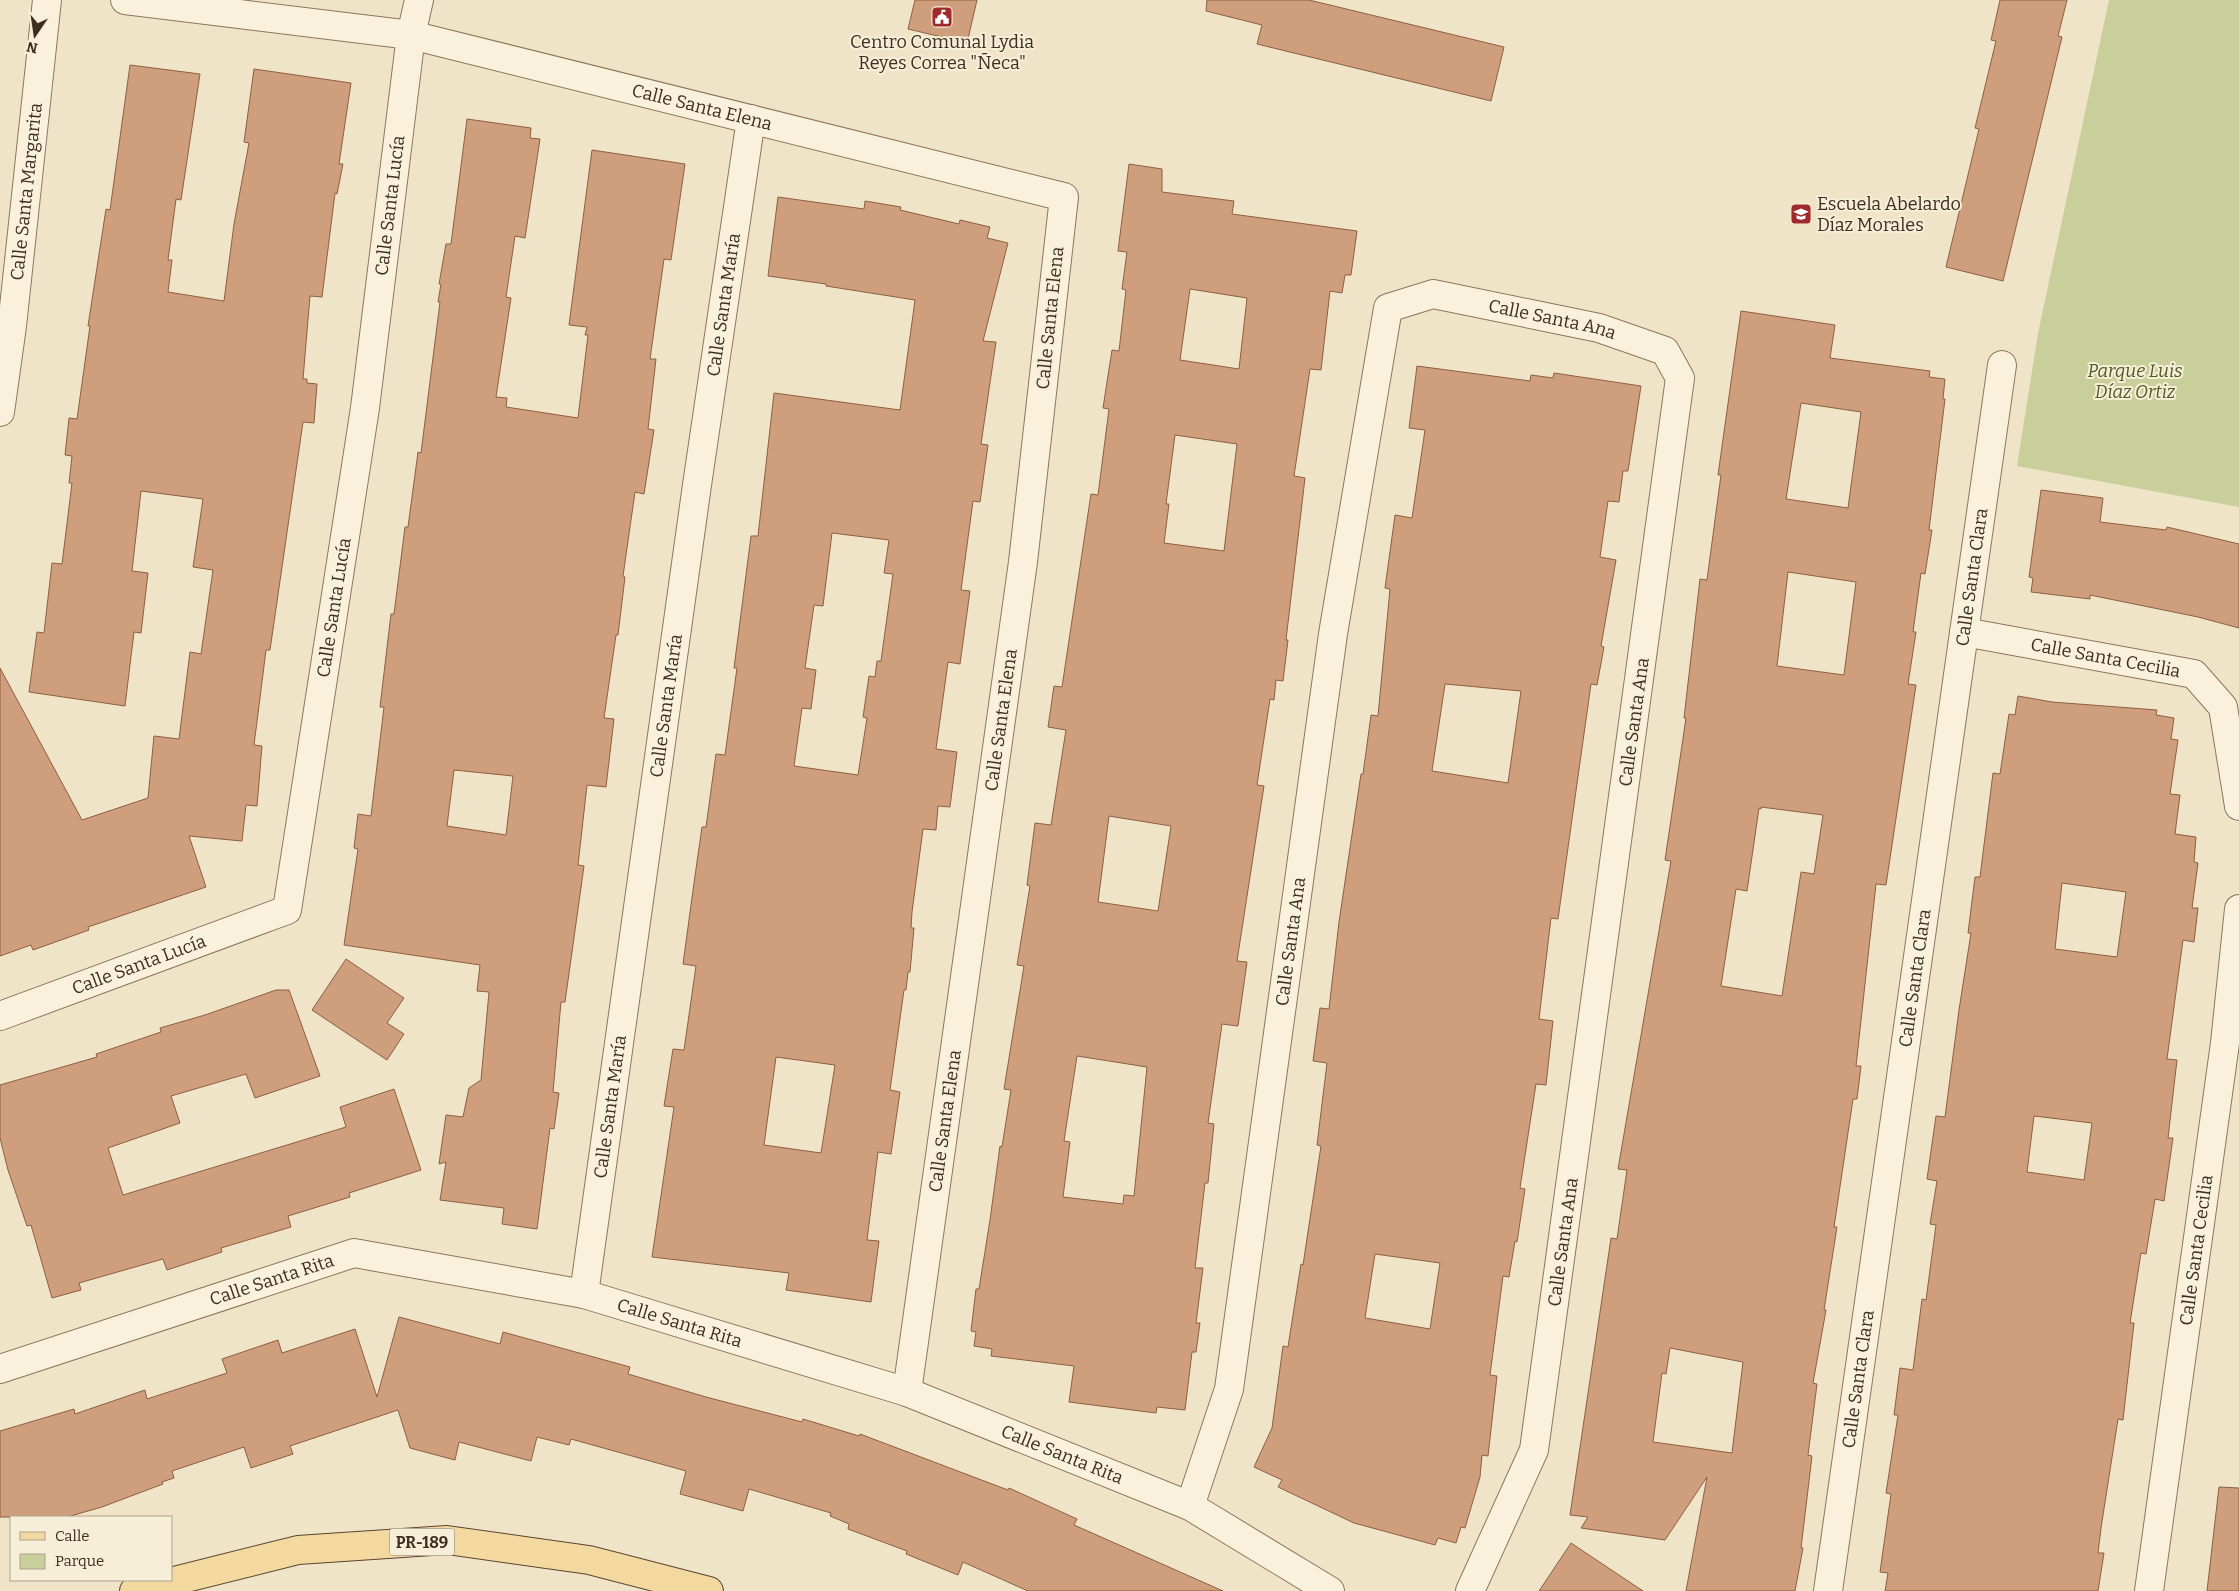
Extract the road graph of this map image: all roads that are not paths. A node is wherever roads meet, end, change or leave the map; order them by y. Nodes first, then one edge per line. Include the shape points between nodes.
1 (47, 0) edge
2 (125, 0) edge
3 (419, 0) edge
4 (411, 35) junction
5 (751, 119) junction
6 (2002, 365) dead end
7 (0, 412) edge
8 (1964, 632) junction
9 (2239, 806) edge
10 (2239, 909) edge
11 (0, 1016) edge
12 (2232, 1043) edge
13 (584, 1294) junction
14 (1, 1365) edge
15 (907, 1392) junction
16 (1190, 1506) junction
17 (134, 1591) edge
18 (709, 1591) edge
19 (1330, 1591) edge
20 (1470, 1591) edge
21 (1828, 1591) edge
22 (2149, 1591) edge

1 - 7 street, Calle Santa Margarita
2 - 4 street, Calle Santa Elena
3 - 4 street, Calle Santa Lucía
4 - 5 street, Calle Santa Elena
4 - 11 street, Calle Santa Lucía via 365,408 287,910
5 - 13 street, Calle Santa María
5 - 15 street, Calle Santa Elena via 1064,197 1023,562
6 - 8 street, Calle Santa Clara
8 - 9 street, Calle Santa Cecilia via 2194,674 2223,707
8 - 21 street, Calle Santa Clara
10 - 12 street, Calle Santa Cecilia
12 - 22 street, Calle Santa Cecilia
13 - 14 street, Calle Santa Rita via 354,1253
13 - 15 street, Calle Santa Rita
15 - 16 street, Calle Santa Rita
16 - 19 street, Calle Santa Rita
16 - 20 street, Calle Santa Ana via 1229,1389 1333,634 1388,308 1432,294 1599,328 1665,351 1680,378 1534,1450
17 - 18 main road, PR-189 via 298,1550 447,1540 589,1560

